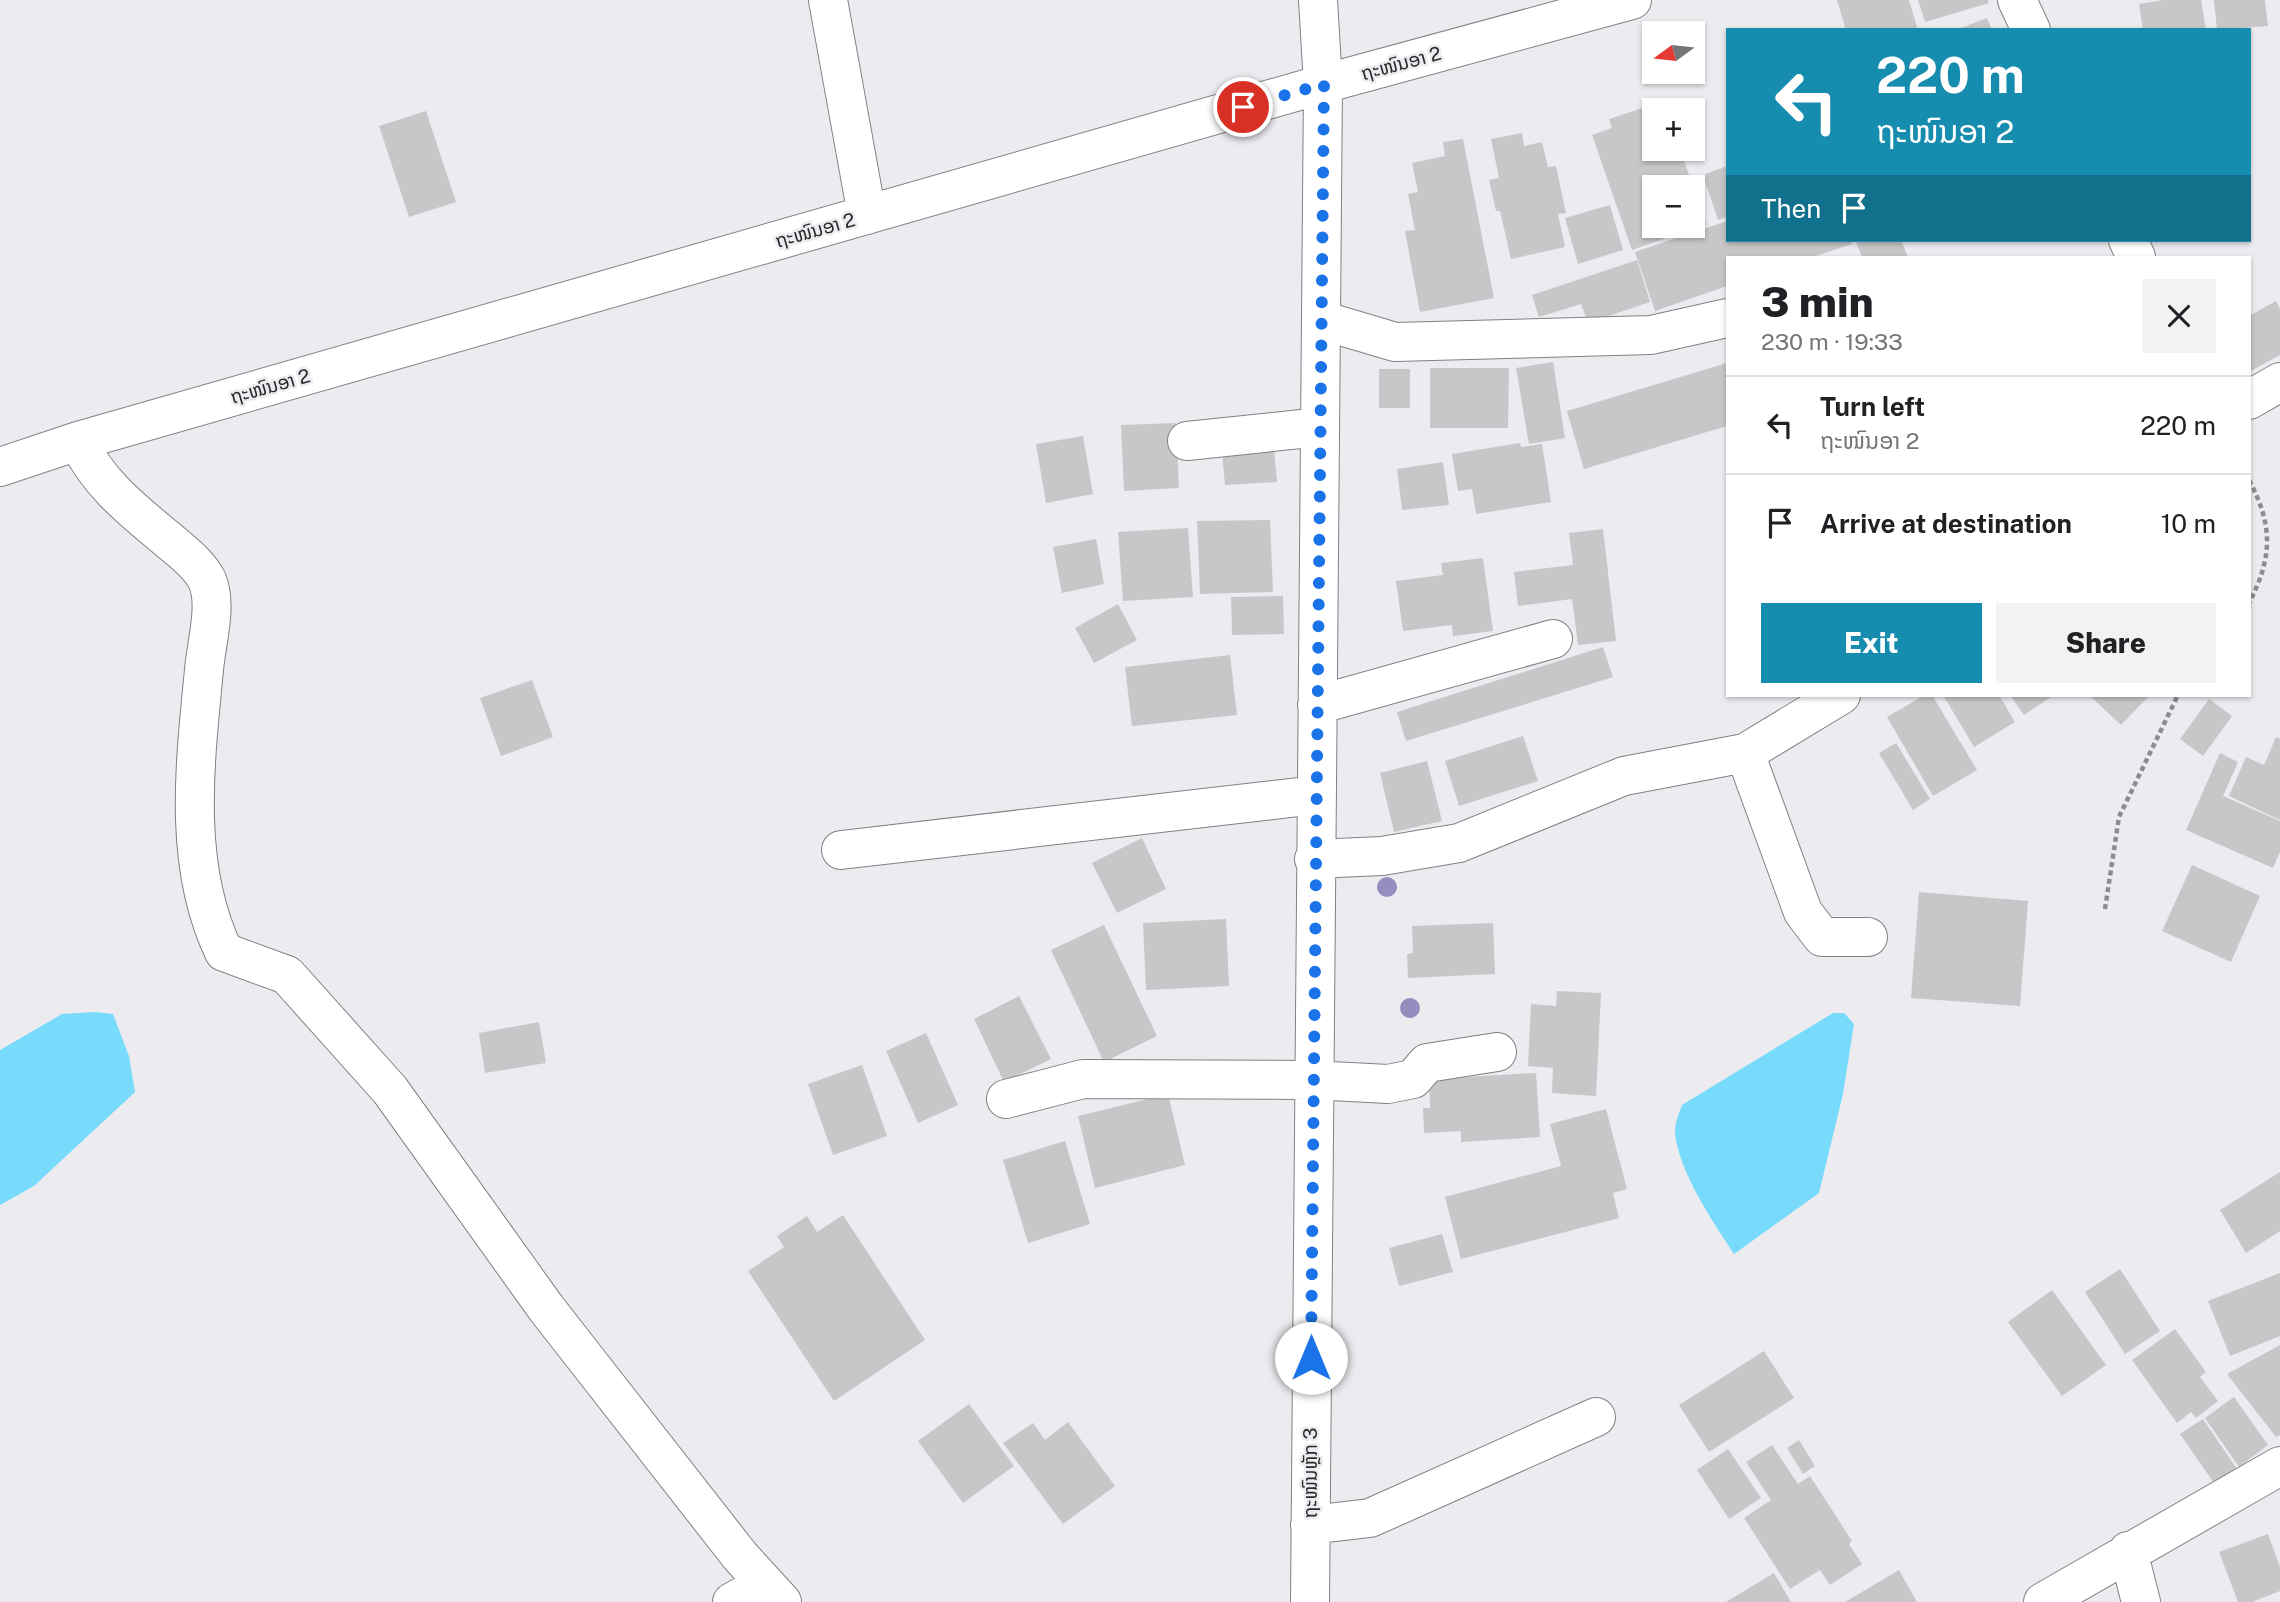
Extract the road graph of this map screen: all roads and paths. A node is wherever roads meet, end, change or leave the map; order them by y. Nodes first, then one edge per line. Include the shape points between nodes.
1 (828, 0) edge
2 (1318, 0) edge
3 (1632, 0) edge
4 (2017, 0) edge
5 (2030, 28) edge
6 (1324, 84) junction
7 (867, 215) junction
8 (1726, 318) edge
9 (1321, 320) junction
10 (2280, 382) edge
11 (2251, 399) edge
12 (1320, 427) junction
13 (78, 441) junction
14 (1187, 441) dead end
15 (0, 467) edge
16 (2251, 484) edge
17 (2251, 599) edge
18 (1553, 639) dead end
19 (1838, 697) edge
20 (2177, 697) edge
21 (1317, 705) junction
22 (1745, 753) junction
23 (1316, 795) junction
24 (841, 850) dead end
25 (1314, 859) junction
26 (2105, 909) dead end
27 (1868, 937) dead end
28 (1497, 1052) dead end
29 (1312, 1080) junction
30 (1006, 1100) dead end
31 (1596, 1417) dead end
32 (2280, 1466) edge
33 (1310, 1525) junction
34 (2128, 1551) junction
35 (774, 1593) edge
36 (732, 1602) edge
37 (1310, 1602) edge
38 (2043, 1602) edge
39 (2141, 1602) edge

1 - 7 street
2 - 6 street, ຖະໜົນຫຼັກ 3
3 - 6 street, ຖະໜົນອາ 2
4 - 5 street
6 - 7 street, ຖະໜົນອາ 2
6 - 9 street, ຖະໜົນຫຼັກ 3
7 - 13 street, ຖະໜົນອາ 2
8 - 9 street via 1651,335 1395,342
9 - 12 street, ຖະໜົນຫຼັກ 3
10 - 11 street
12 - 14 street
12 - 21 street, ຖະໜົນຫຼັກ 3
13 - 15 street, ຖະໜົນອາ 2
13 - 35 street via 107,488 193,562 208,581 211,612 195,763 195,822 205,898 224,952 287,975 390,1090 546,1308
16 - 17 path via 2263,507 2269,545
18 - 21 street
19 - 22 street
20 - 26 path via 2119,817
21 - 23 street, ຖະໜົນຫຼັກ 3
22 - 25 street via 1624,776 1459,843 1382,856
22 - 27 street via 1803,912 1822,937
23 - 24 street
23 - 25 street, ຖະໜົນຫຼັກ 3
25 - 29 street, ຖະໜົນຫຼັກ 3
28 - 29 street via 1426,1063 1413,1079 1388,1084
29 - 30 street via 1083,1079
29 - 33 street, ຖະໜົນຫຼັກ 3
31 - 33 street via 1370,1518
32 - 34 street
33 - 37 street, ຖະໜົນຫຼັກ 3
34 - 38 street
34 - 39 street
35 - 36 street

